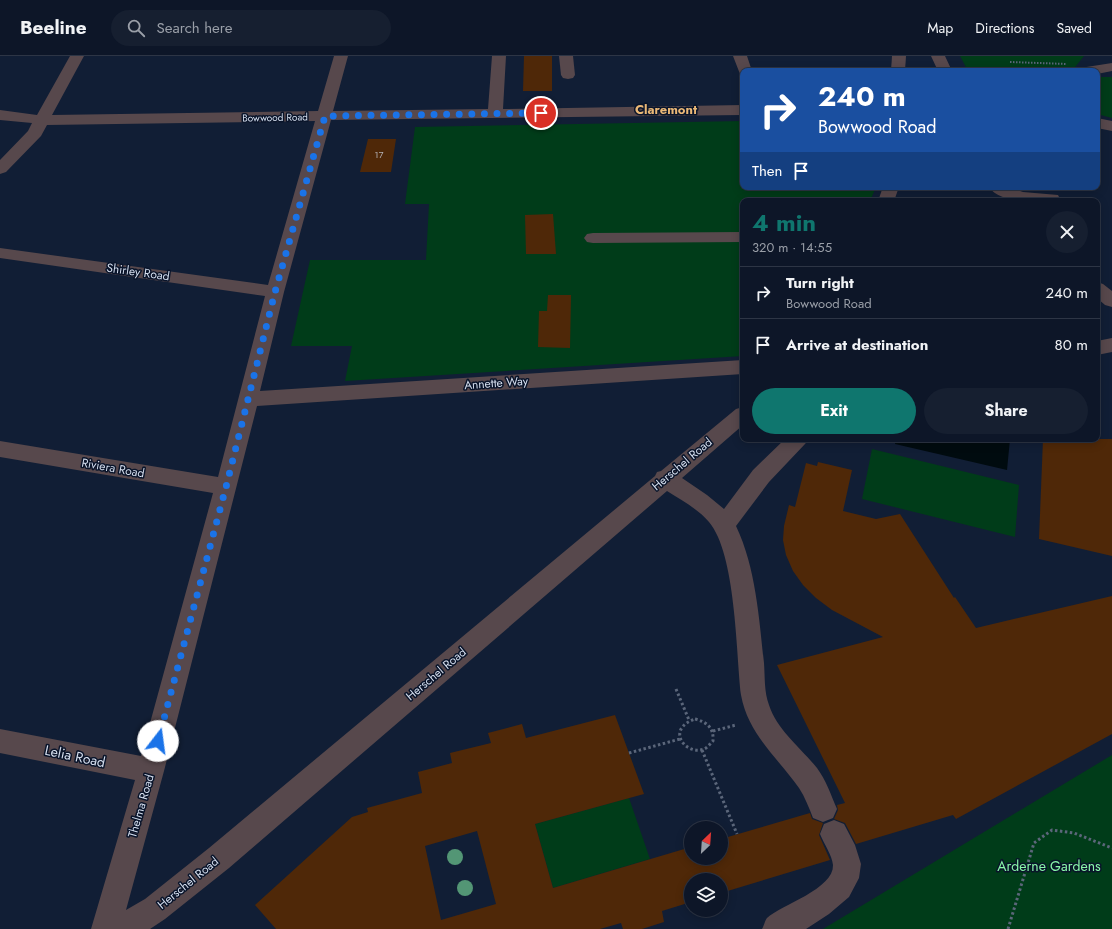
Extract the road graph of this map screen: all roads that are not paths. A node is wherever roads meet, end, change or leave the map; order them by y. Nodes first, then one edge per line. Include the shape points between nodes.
1 (77, 56) edge
2 (341, 56) edge
3 (499, 56) edge
4 (566, 56) edge
5 (740, 56) edge
6 (899, 56) edge
7 (938, 56) edge
8 (1112, 67) edge
9 (744, 68) edge
10 (898, 68) edge
11 (943, 68) edge
12 (1100, 68) edge
13 (568, 75) dead end
14 (740, 110) edge
15 (495, 113) junction
16 (0, 115) edge
17 (325, 116) junction
18 (42, 120) junction
19 (1100, 123) edge
20 (1112, 126) edge
21 (0, 169) edge
22 (1001, 190) edge
23 (1040, 198) edge
24 (740, 237) edge
25 (593, 238) dead end
26 (0, 253) edge
27 (1100, 291) edge
28 (275, 292) junction
29 (1112, 301) edge
30 (1112, 345) edge
31 (1100, 347) edge
32 (740, 367) edge
33 (248, 399) junction
34 (740, 416) edge
35 (795, 442) edge
36 (0, 449) edge
37 (665, 478) junction
38 (226, 487) junction
39 (724, 525) junction
40 (0, 741) edge
41 (151, 771) junction
42 (106, 929) edge
43 (123, 929) edge
44 (777, 929) edge

1 - 18 street
2 - 17 street, Thelma Road
3 - 15 street
4 - 13 street
5 - 9 street
6 - 10 street
7 - 11 street
8 - 12 street
14 - 15 street, Bowwood Road
15 - 17 street, Bowwood Road
16 - 18 street, Bowwood Road
17 - 18 street, Bowwood Road
17 - 28 street, Thelma Road
18 - 21 street via 35,133
19 - 20 street
22 - 23 street via 1017,196
24 - 25 street
26 - 28 street, Shirley Road
27 - 29 street
28 - 33 street, Thelma Road
30 - 31 street
32 - 33 street, Annette Way
33 - 38 street, Thelma Road
34 - 37 street, Herschel Road
35 - 39 street via 761,476
36 - 38 street, Riviera Road
37 - 39 street via 706,507
37 - 43 street, Herschel Road via 219,858 155,909
38 - 41 street, Thelma Road
39 - 44 street via 732,544 739,577 756,708 773,738 808,778 847,868 842,883 830,898
40 - 41 street, Lelia Road
41 - 42 street, Thelma Road

